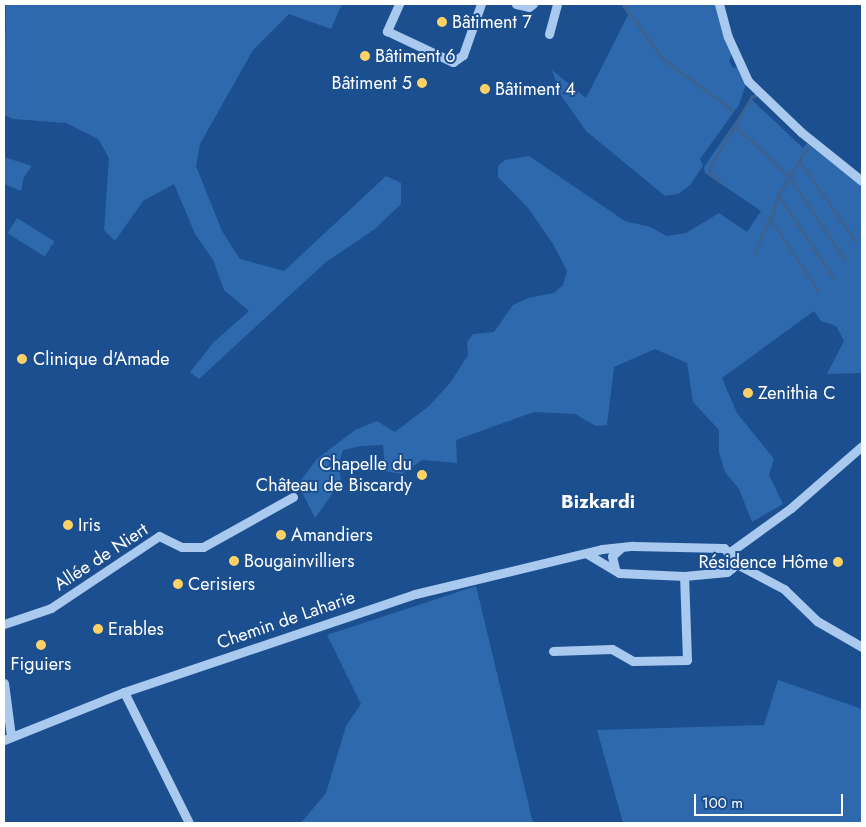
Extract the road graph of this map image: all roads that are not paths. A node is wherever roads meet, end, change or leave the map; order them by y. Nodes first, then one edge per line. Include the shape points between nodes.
1 (399, 4) edge
2 (481, 4) edge
3 (516, 4) edge
4 (533, 4) edge
5 (557, 4) edge
6 (719, 4) edge
7 (549, 34) dead end
8 (862, 181) edge
9 (862, 446) edge
10 (294, 497) dead end
11 (621, 548) junction
12 (730, 552) junction
13 (586, 554) junction
14 (733, 562) junction
15 (615, 569) junction
16 (684, 576) junction
17 (4, 624) edge
18 (862, 647) edge
19 (553, 651) dead end
20 (4, 683) edge
21 (124, 692) junction
22 (7, 738) edge
23 (189, 823) edge

1 - 2 street via 387,30 453,62 463,55
3 - 4 street via 528,7
5 - 7 street via 559,8
6 - 8 street via 728,37 748,81 801,132
9 - 12 street via 792,508
10 - 17 street, Allée de Niert via 203,547 182,547 159,536 51,608
11 - 12 street, Chemin de Laharie via 705,547
11 - 13 street, Chemin de Laharie
11 - 15 street via 612,556
12 - 14 street
13 - 15 street
13 - 21 street, Chemin de Laharie via 415,594
14 - 16 street via 727,572 717,575
14 - 18 street via 778,584 817,621
15 - 16 street via 619,573
16 - 19 street via 687,660 633,662 612,649
20 - 22 street
21 - 22 street, Chemin de Laharie
21 - 23 street

